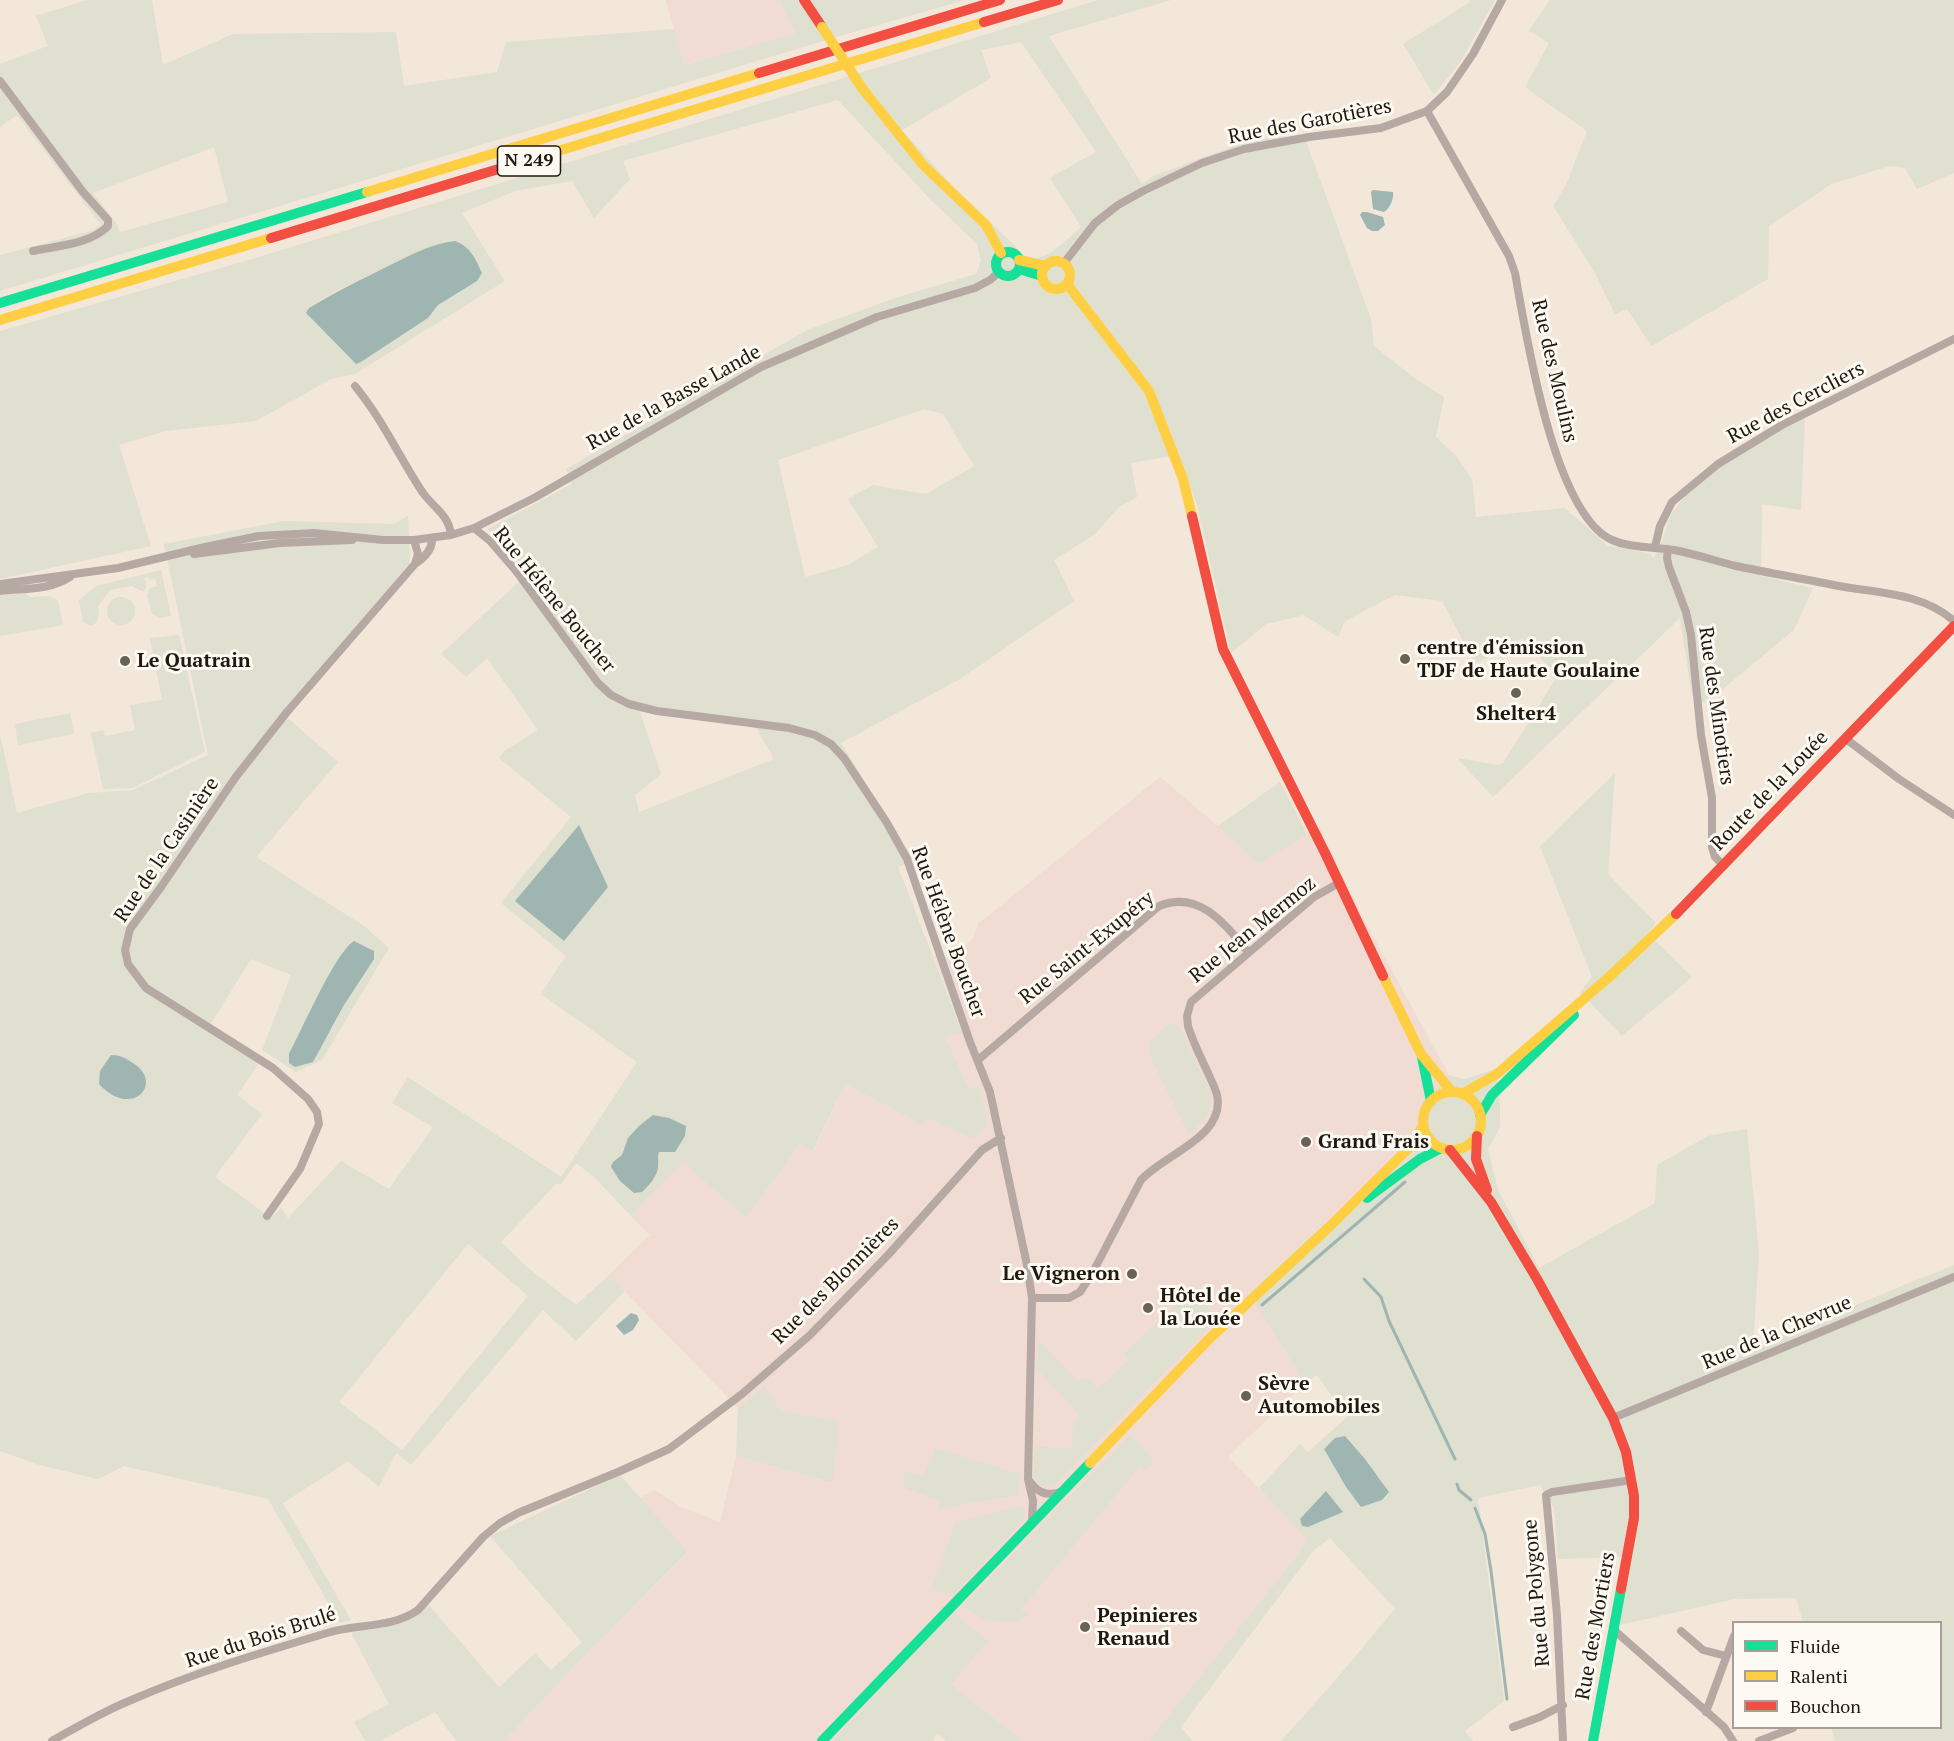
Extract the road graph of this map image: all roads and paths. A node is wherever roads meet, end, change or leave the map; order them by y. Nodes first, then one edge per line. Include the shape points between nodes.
1 (804, 0) edge
2 (1000, 0) edge
3 (1058, 0) edge
4 (1502, 0) edge
5 (0, 81) edge
6 (1427, 111) junction
7 (33, 252) dead end
8 (1001, 253) junction
9 (1064, 263) junction
10 (1019, 265) junction
11 (1044, 271) junction
12 (998, 273) junction
13 (1066, 284) junction
14 (0, 303) edge
15 (0, 320) edge
16 (1954, 339) edge
17 (355, 386) dead end
18 (474, 528) junction
19 (451, 535) junction
20 (432, 538) junction
21 (414, 540) junction
22 (1655, 547) junction
23 (1668, 549) junction
24 (415, 564) junction
25 (71, 576) junction
26 (0, 584) edge
27 (0, 591) edge
28 (1954, 621) edge
29 (1954, 626) edge
30 (1845, 739) junction
31 (1954, 815) edge
32 (1724, 866) junction
33 (1339, 883) junction
34 (1248, 952) junction
35 (1608, 978) junction
36 (1421, 1054) junction
37 (978, 1060) junction
38 (1457, 1093) junction
39 (1431, 1101) junction
40 (1480, 1115) junction
41 (1423, 1125) junction
42 (1477, 1136) junction
43 (1001, 1138) junction
44 (1446, 1149) junction
45 (1491, 1202) junction
46 (267, 1216) dead end
47 (1329, 1228) junction
48 (1954, 1277) edge
49 (1032, 1298) junction
50 (1613, 1418) junction
51 (684, 1438) joint
52 (1028, 1479) junction
53 (1632, 1480) junction
54 (1061, 1492) junction
55 (1032, 1521) junction
56 (1614, 1630) junction
57 (1681, 1631) dead end
58 (1732, 1641) edge
59 (1726, 1656) junction
60 (1563, 1705) junction
61 (1706, 1712) junction
62 (1513, 1727) dead end
63 (1790, 1729) edge
64 (52, 1741) edge
65 (822, 1741) edge
66 (1563, 1741) edge
67 (1593, 1741) edge
68 (1733, 1741) edge
69 (1759, 1741) edge

1 - 8 main road, bridge via 885,119 923,165 986,225
2 - 14 main road, N 249
3 - 15 main road, N 249
4 - 6 street, Rue des Garotières via 1473,54 1447,92
5 - 7 street via 108,220 100,234
6 - 9 street, Rue des Garotières via 1381,128 1244,149 1202,163 1118,205 1095,223
6 - 22 street, Rue des Moulins via 1509,256 1549,435 1573,493 1592,524 1611,540
8 - 10 main road via 1012,252
8 - 12 main road via 995,262
9 - 11 main road via 1056,261
9 - 13 main road via 1069,270
10 - 11 main road
10 - 12 main road via 1009,277
11 - 13 main road via 1046,284 1054,288
12 - 18 street, Rue de la Basse Lande via 975,288 877,317 761,367 534,498
13 - 33 main road via 1149,390 1183,479 1223,649
16 - 22 street, Rue des Cercliers via 1782,425 1718,464 1672,502
17 - 19 street via 381,420 424,494 448,521
18 - 19 street, Rue de la Basse Lande
18 - 37 street, Rue Hélène Boucher via 516,572 611,695 657,711 789,728 831,744 887,823 907,859
19 - 20 street, Rue de la Basse Lande
20 - 21 street, Rue de la Basse Lande
20 - 24 street, Rue de la Casinière via 430,550
21 - 24 street via 418,554
21 - 25 street, Rue de la Basse Lande via 271,534
22 - 23 street, Rue des Moulins
23 - 28 street, Rue des Moulins via 1776,574 1904,596 1941,610
23 - 32 street, Rue des Minotiers via 1669,567 1691,635 1712,798 1713,853
24 - 46 street, Rue de la Casinière via 235,778 130,929 125,950 128,964 146,988 273,1068 308,1098 317,1112 319,1124 300,1169
25 - 26 street, Rue de la Basse Lande
25 - 27 street, Rue de la Basse Lande via 56,585
29 - 30 main road, Route de la Louée
30 - 31 street
30 - 32 main road, Route de la Louée
32 - 35 main road, Route de la Louée
33 - 34 street, Rue Jean Mermoz via 1314,897
33 - 36 main road
34 - 37 street, Rue Saint-Exupéry via 1199,905 1185,900 1159,906
34 - 49 street, Rue Jean Mermoz via 1191,1002 1186,1016 1191,1037 1217,1094 1214,1121 1205,1133 1141,1180 1080,1292 1069,1298
35 - 38 main road, Route de la Louée via 1497,1074
35 - 40 main road, Route de la Louée via 1491,1095
36 - 38 main road
36 - 39 main road
37 - 43 street, Rue Hélène Boucher
38 - 39 main road via 1444,1093
38 - 40 main road via 1474,1102
39 - 41 main road
40 - 42 main road
41 - 44 main road via 1429,1139
41 - 47 main road via 1414,1143
42 - 44 main road via 1465,1147
42 - 45 main road via 1476,1160
43 - 49 street, Rue Hélène Boucher
43 - 51 street, Rue des Blonnières via 982,1150 810,1335
44 - 45 main road
44 - 47 main road via 1420,1159
45 - 50 main road, Rue des Mortiers
47 - 54 main road via 1226,1322
48 - 50 street, Rue de la Chevrue
49 - 52 street, Rue Hélène Boucher
50 - 53 main road, Rue des Mortiers
51 - 64 street, Rue du Bois Brulé via 633,1466 500,1523 407,1618 342,1628 234,1661 128,1701
52 - 54 street via 1043,1494
52 - 55 street, Rue Hélène Boucher
53 - 56 main road, Rue des Mortiers via 1634,1518
53 - 60 street, Rue du Polygone via 1546,1495
54 - 55 main road
55 - 65 main road
56 - 61 street
56 - 67 main road, Rue des Mortiers
57 - 59 street via 1703,1650
58 - 59 street
59 - 61 street
60 - 62 street
60 - 66 street, Rue du Polygone
61 - 68 street
63 - 69 street

